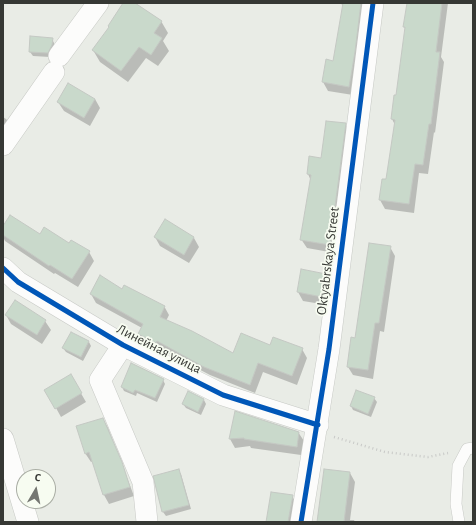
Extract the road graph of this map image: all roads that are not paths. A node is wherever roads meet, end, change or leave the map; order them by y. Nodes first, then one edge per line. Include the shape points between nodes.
1 (98, 3) edge
2 (373, 3) edge
3 (3, 145) edge
4 (3, 268) edge
5 (11, 285) edge
6 (123, 345) junction
7 (317, 428) junction
8 (3, 439) edge
9 (470, 448) edge
10 (28, 522) edge
11 (147, 522) edge
12 (301, 522) edge
13 (459, 522) edge

1 - 3 street
2 - 7 street, Oktyabrskaya Street
4 - 5 street, Линейная улица
5 - 6 street, Линейная улица
6 - 7 street, Линейная улица via 223,395
6 - 11 street via 100,380 143,482
7 - 12 street, Oktyabrskaya Street
8 - 10 street
9 - 13 lane via 458,466 456,504

